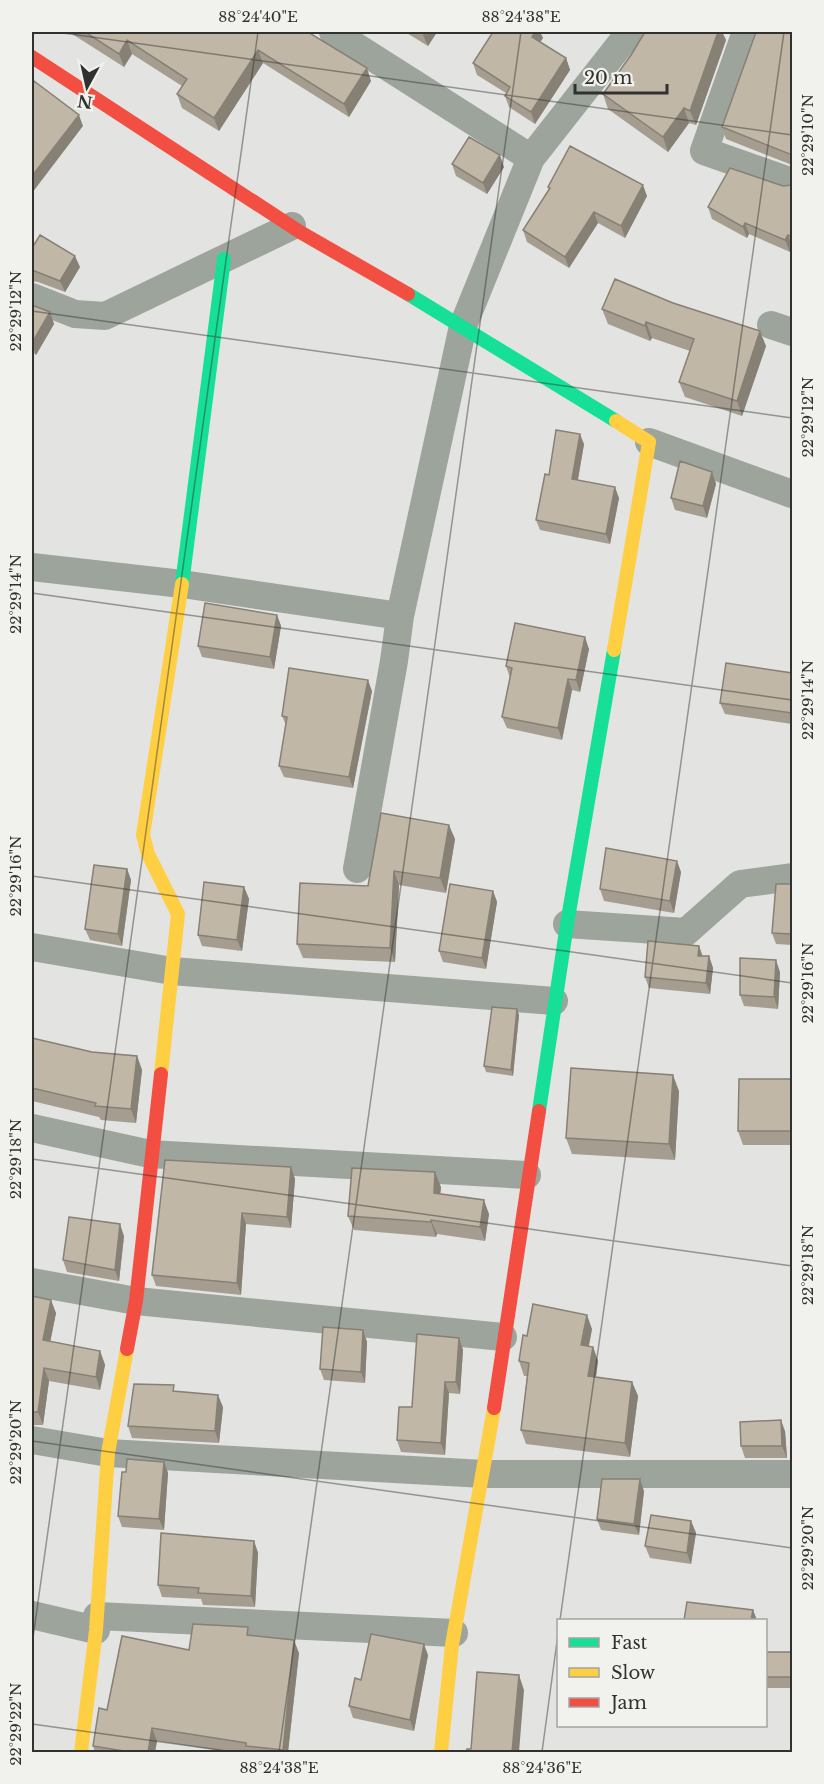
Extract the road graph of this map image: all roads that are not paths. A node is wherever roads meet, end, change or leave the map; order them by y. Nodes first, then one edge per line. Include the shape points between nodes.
1 (333, 32) edge
2 (630, 32) edge
3 (746, 32) edge
4 (32, 57) edge
5 (531, 158) junction
6 (792, 182) edge
7 (292, 226) junction
8 (225, 259) junction
9 (32, 297) edge
10 (463, 326) junction
11 (649, 442) junction
12 (792, 494) edge
13 (32, 567) edge
14 (182, 584) junction
15 (400, 616) junction
16 (357, 869) dead end
17 (792, 877) edge
18 (567, 924) junction
19 (32, 947) edge
20 (172, 971) junction
21 (554, 1000) junction
22 (32, 1128) edge
23 (150, 1154) junction
24 (527, 1175) junction
25 (32, 1282) edge
26 (136, 1301) junction
27 (503, 1337) junction
28 (32, 1440) edge
29 (108, 1453) junction
30 (484, 1474) junction
31 (792, 1474) edge
32 (32, 1615) edge
33 (96, 1623) junction
34 (454, 1633) junction
35 (81, 1752) edge
36 (441, 1752) edge

1 - 5 street
2 - 5 street
3 - 6 street via 704,151
4 - 7 street
5 - 10 street
7 - 8 street
7 - 10 street
8 - 9 street via 105,316 75,315
8 - 14 street
10 - 11 street
10 - 15 street
11 - 12 street
11 - 18 street
13 - 14 street
14 - 15 street
14 - 20 street via 142,835 178,914
15 - 16 street
17 - 18 street via 740,884 686,932
18 - 21 street
19 - 20 street
20 - 21 street
20 - 23 street
21 - 24 street
22 - 23 street
23 - 24 street
23 - 26 street
24 - 27 street
25 - 26 street
26 - 27 street
26 - 29 street
27 - 30 street
28 - 29 street
29 - 30 street
29 - 33 street
30 - 31 street
30 - 34 street
32 - 33 street
33 - 34 street
33 - 35 street
34 - 36 street

